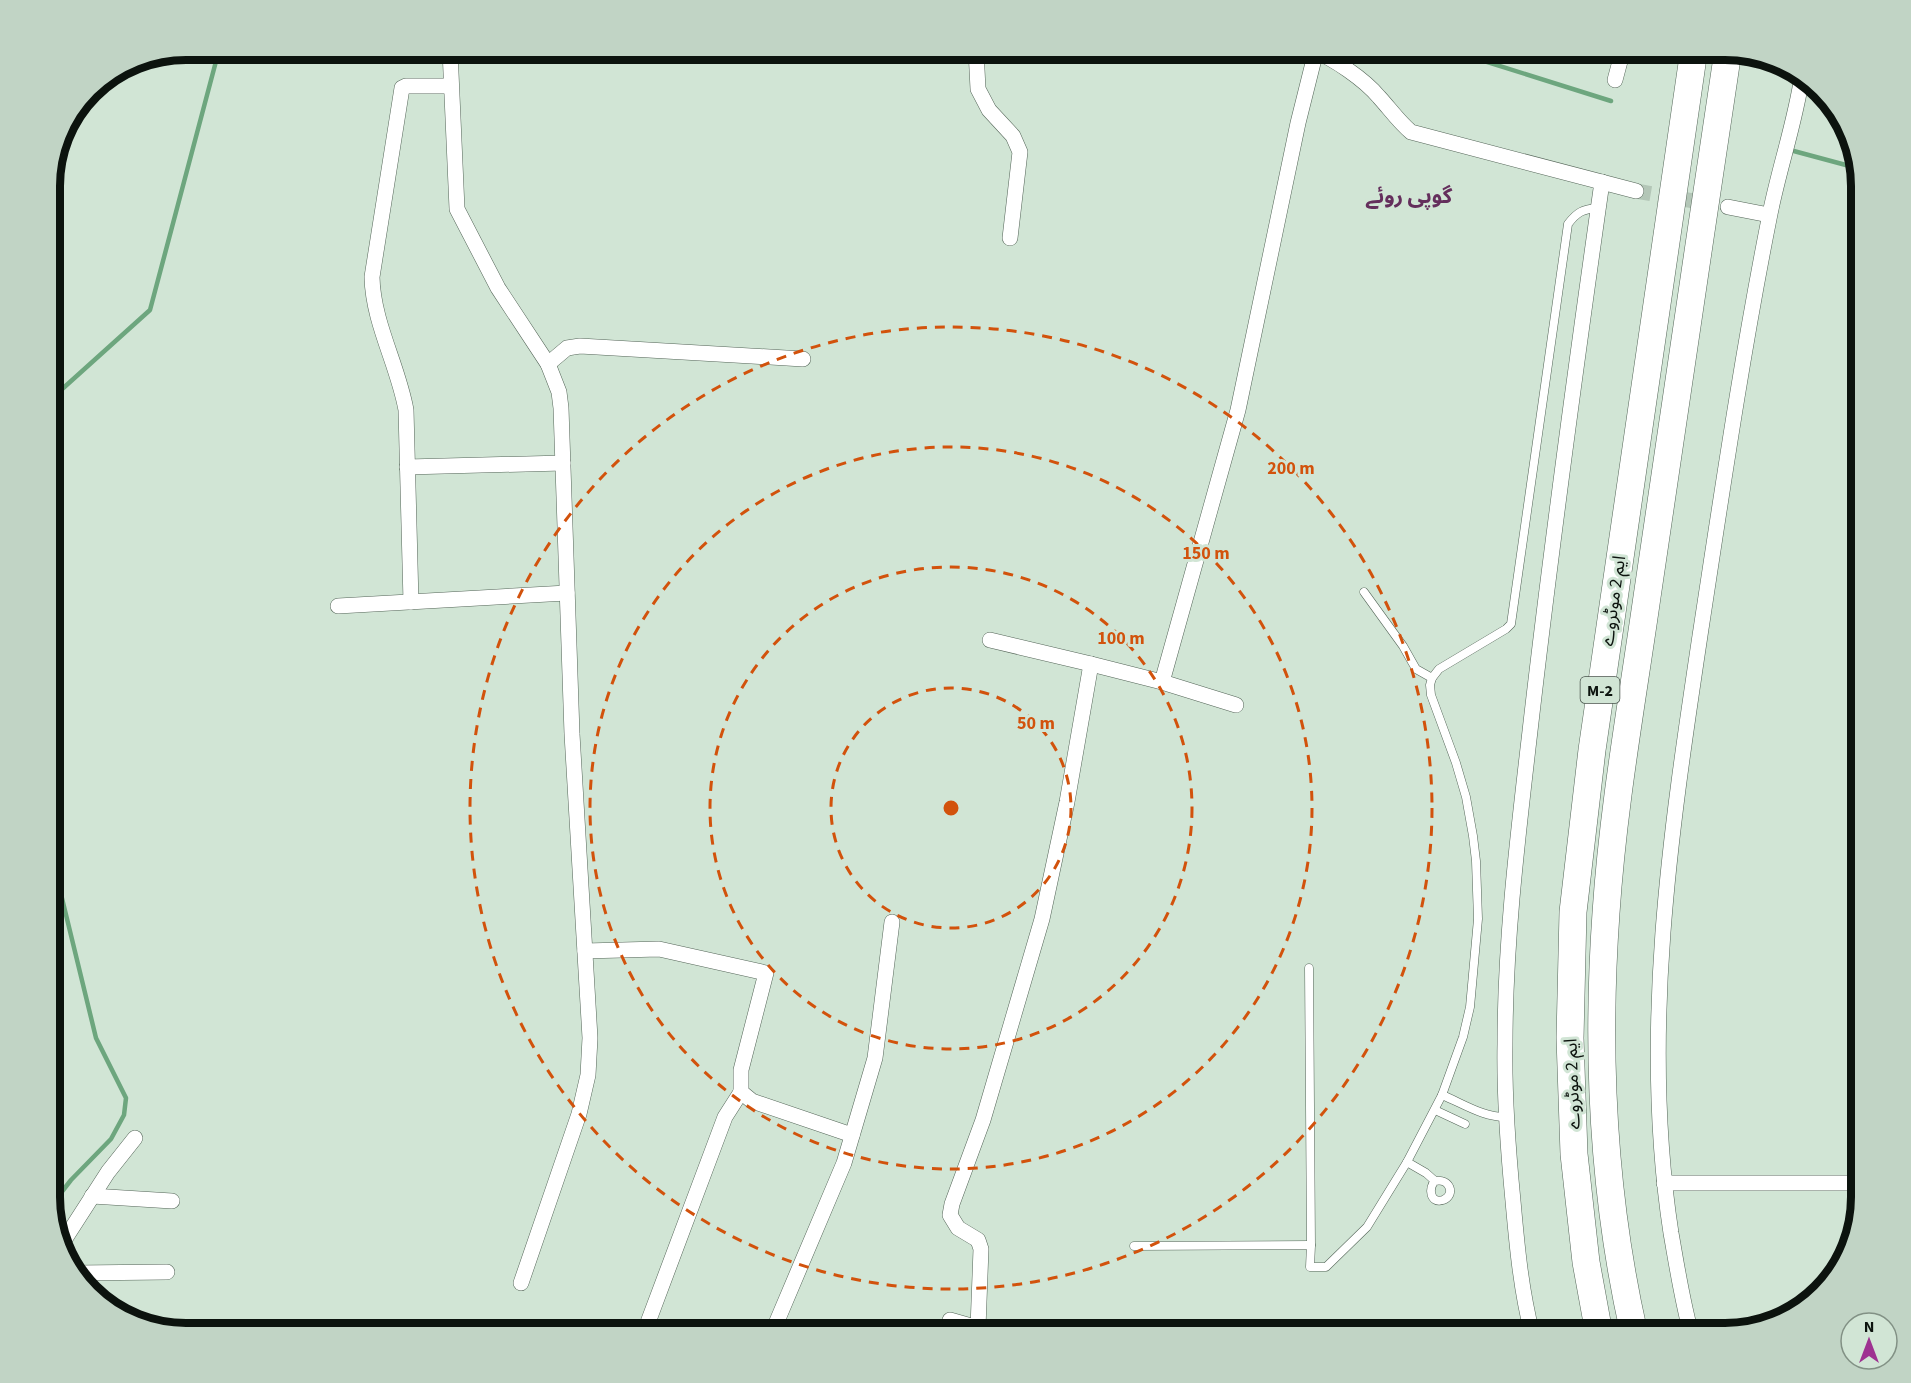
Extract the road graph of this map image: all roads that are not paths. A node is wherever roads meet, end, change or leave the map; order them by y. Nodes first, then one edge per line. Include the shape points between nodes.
1 (450, 60) edge
2 (977, 60) edge
3 (1313, 60) edge
4 (1331, 60) edge
5 (1620, 60) edge
6 (1693, 60) edge
7 (1727, 60) edge
8 (1615, 80) dead end
9 (1801, 85) edge
10 (451, 86) junction
11 (1602, 182) junction
12 (1636, 190) tunnel mouth
13 (1728, 207) tunnel mouth
14 (1598, 208) junction
15 (1769, 215) junction
16 (1010, 238) dead end
17 (803, 360) dead end
18 (548, 364) junction
19 (563, 463) junction
20 (407, 467) junction
21 (1364, 592) dead end
22 (567, 593) junction
23 (411, 602) junction
24 (338, 606) dead end
25 (990, 640) dead end
26 (1091, 664) junction
27 (1432, 678) junction
28 (1162, 682) junction
29 (1236, 705) dead end
30 (892, 922) dead end
31 (585, 951) junction
32 (1309, 968) dead end
33 (741, 1092) junction
34 (1442, 1095) junction
35 (1435, 1110) junction
36 (1507, 1117) junction
37 (1466, 1124) dead end
38 (852, 1135) junction
39 (135, 1138) dead end
40 (1407, 1162) junction
41 (1435, 1181) dead end
42 (1664, 1183) junction
43 (1851, 1183) edge
44 (92, 1196) junction
45 (172, 1201) dead end
46 (66, 1235) edge
47 (1311, 1245) junction
48 (1134, 1246) dead end
49 (167, 1272) dead end
50 (86, 1273) edge
51 (521, 1283) dead end
52 (950, 1320) dead end
53 (648, 1323) edge
54 (777, 1323) edge
55 (958, 1323) edge
56 (978, 1323) edge
57 (1529, 1323) edge
58 (1597, 1323) edge
59 (1632, 1323) edge
60 (1688, 1323) edge

1 - 10 street
2 - 16 street via 978,89 989,110 1013,136 1020,152
3 - 28 street via 1238,410
4 - 11 street via 1372,90 1412,132
5 - 8 street
6 - 58 highway, ایم 2 موٹروے / M-2 via 1592,750 1573,912 1570,1038 1574,1154
7 - 59 highway, ایم 2 موٹروے / M-2 via 1623,755 1606,912 1602,1039 1606,1152
9 - 15 street
10 - 18 street via 457,210 498,288
10 - 20 street via 402,88 374,260 375,308 406,410
11 - 12 street
11 - 14 street
13 - 15 street
14 - 27 lane via 1580,211 1568,224 1511,624 1439,669
14 - 36 street via 1554,526 1514,875 1504,1044
15 - 42 street via 1737,388 1667,872 1657,1071
17 - 18 street via 580,346 567,348
18 - 19 street via 560,399
19 - 20 street
19 - 22 street
20 - 23 street
21 - 27 lane via 1416,669
22 - 23 street
22 - 31 street
23 - 24 street
25 - 26 street
26 - 28 street
26 - 56 street via 1042,919 950,1215 958,1228 978,1240 981,1249
27 - 34 lane via 1431,695 1466,797 1478,892 1470,1007
28 - 29 street
30 - 38 street via 875,1058
31 - 33 street via 659,949 766,973 741,1071
31 - 51 street via 590,1038 586,1089
32 - 47 lane
33 - 38 street via 752,1101
33 - 53 street via 725,1118
34 - 35 lane
34 - 36 lane via 1485,1114
35 - 37 lane
35 - 40 lane
36 - 57 street via 1518,1259
38 - 54 street
39 - 44 street
40 - 41 lane
40 - 47 lane via 1367,1227 1326,1267 1310,1268
42 - 43 street
42 - 60 street
44 - 45 street
44 - 46 street
47 - 48 lane
49 - 50 street
52 - 55 street

